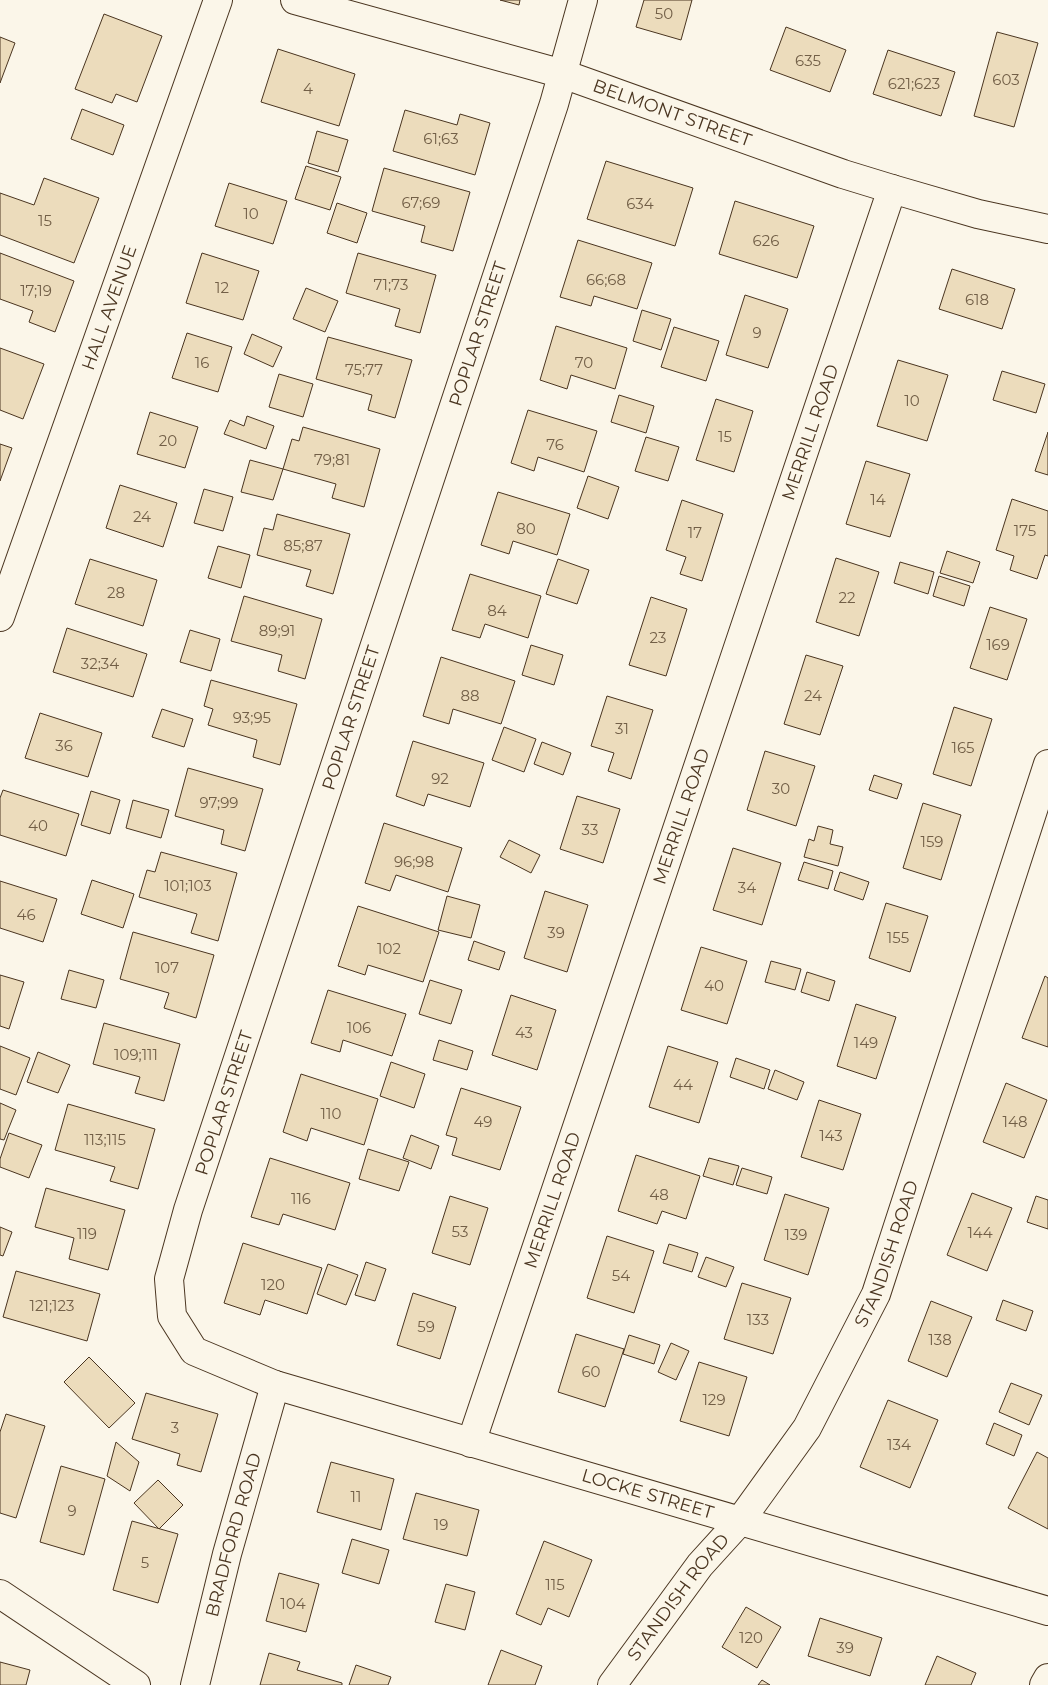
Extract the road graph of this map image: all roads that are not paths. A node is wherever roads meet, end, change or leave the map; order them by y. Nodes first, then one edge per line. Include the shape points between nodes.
1 (218, 0) edge
2 (295, 0) edge
3 (584, 0) edge
4 (562, 74) junction
5 (892, 189) junction
6 (1048, 229) edge
7 (0, 617) edge
8 (1048, 764) edge
9 (275, 1385) junction
10 (471, 1443) junction
11 (740, 1521) junction
12 (0, 1594) edge
13 (1048, 1611) edge
14 (1048, 1678) edge
15 (136, 1685) edge
16 (195, 1685) edge
17 (612, 1685) edge
18 (1044, 1685) edge

1 - 7 street, HALL AVENUE
2 - 4 street, BELMONT STREET
3 - 4 street, POPLAR STREET
4 - 5 street, BELMONT STREET
4 - 9 street, POPLAR STREET via 188,1210 169,1279 172,1316 194,1350
5 - 6 street, BELMONT STREET via 978,214
5 - 10 street, MERRILL ROAD
8 - 11 street, STANDISH ROAD via 876,1294 807,1428
9 - 10 street, LOCKE STREET
9 - 16 street, BRADFORD ROAD
10 - 11 street, LOCKE STREET
11 - 13 street, LOCKE STREET
11 - 17 street, STANDISH ROAD via 700,1565
12 - 15 street
14 - 18 street

